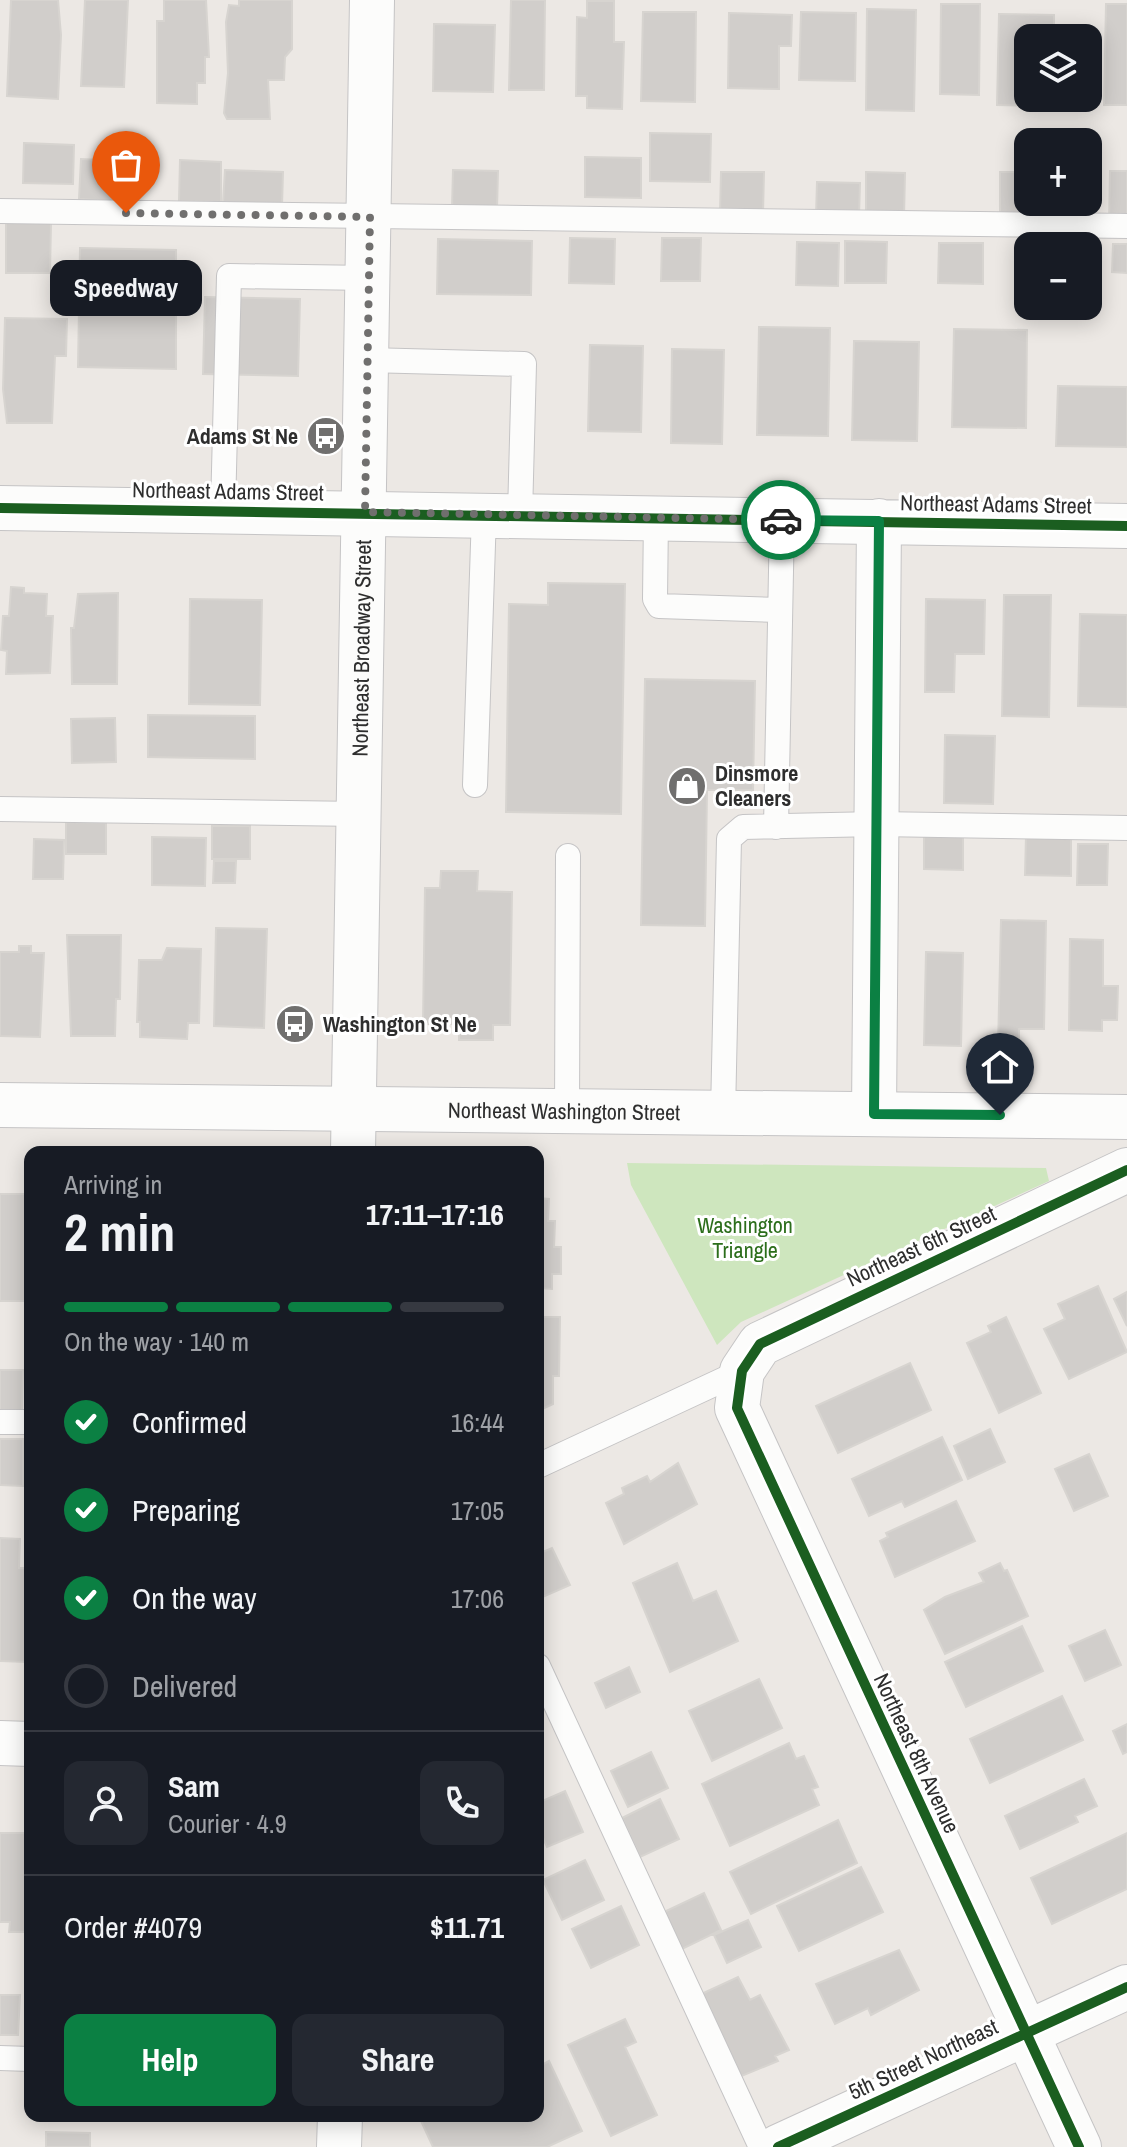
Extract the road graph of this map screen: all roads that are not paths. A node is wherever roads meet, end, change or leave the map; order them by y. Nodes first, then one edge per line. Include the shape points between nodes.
1 (372, 0) edge
2 (0, 211) edge
3 (370, 217) junction
4 (1127, 226) edge
5 (369, 278) junction
6 (367, 360) junction
7 (0, 508) edge
8 (223, 509) junction
9 (365, 512) junction
10 (502, 515) junction
11 (656, 517) junction
12 (782, 520) junction
13 (879, 521) junction
14 (1127, 526) edge
15 (779, 610) junction
16 (475, 785) dead end
17 (0, 809) edge
18 (360, 814) junction
19 (877, 824) junction
20 (776, 827) junction
21 (1127, 828) edge
22 (568, 856) dead end
23 (0, 1105) edge
24 (567, 1113) junction
25 (723, 1114) junction
26 (874, 1114) junction
27 (1127, 1117) edge
28 (354, 1131) edge
29 (1127, 1170) edge
30 (742, 1371) junction
31 (0, 1422) edge
32 (24, 1422) edge
33 (544, 1463) edge
34 (544, 1679) edge
35 (0, 1743) edge
36 (24, 1744) edge
37 (1127, 1987) edge
38 (1024, 2034) junction
39 (0, 2058) edge
40 (24, 2059) edge
41 (340, 2122) edge
42 (339, 2147) edge
43 (761, 2147) edge
44 (778, 2147) edge
45 (1079, 2147) edge

1 - 3 street, Northeast Broadway Street
2 - 3 lane
3 - 4 lane
3 - 5 street, Northeast Broadway Street
5 - 6 street, Northeast Broadway Street
5 - 8 lane via 229,276
6 - 9 street, Northeast Broadway Street
6 - 10 lane via 524,364
7 - 8 street, Northeast Adams Street
8 - 9 street, Northeast Adams Street
9 - 10 street, Northeast Adams Street
9 - 18 street, Northeast Broadway Street
10 - 11 street, Northeast Adams Street
10 - 16 lane
11 - 12 street, Northeast Adams Street
11 - 15 lane via 659,606
12 - 13 street, Northeast Adams Street
12 - 15 lane
13 - 14 street, Northeast Adams Street
13 - 19 street
15 - 20 lane
17 - 18 lane
18 - 28 street, Northeast Broadway Street
19 - 20 lane
19 - 21 lane
19 - 26 street
20 - 25 lane via 743,827 729,839
22 - 24 lane
23 - 28 street, Northeast Washington Street
24 - 25 street, Northeast Washington Street
24 - 28 street, Northeast Washington Street
25 - 26 street, Northeast Washington Street
26 - 27 street, Northeast Washington Street
29 - 30 street, Northeast 6th Street via 760,1344
30 - 33 lane
30 - 38 street, Northeast 8th Avenue via 737,1408
31 - 32 lane
34 - 43 lane
35 - 36 street
37 - 38 street, 5th Street Northeast
38 - 44 street, 5th Street Northeast
38 - 45 street, Northeast 8th Avenue
39 - 40 lane
41 - 42 street

